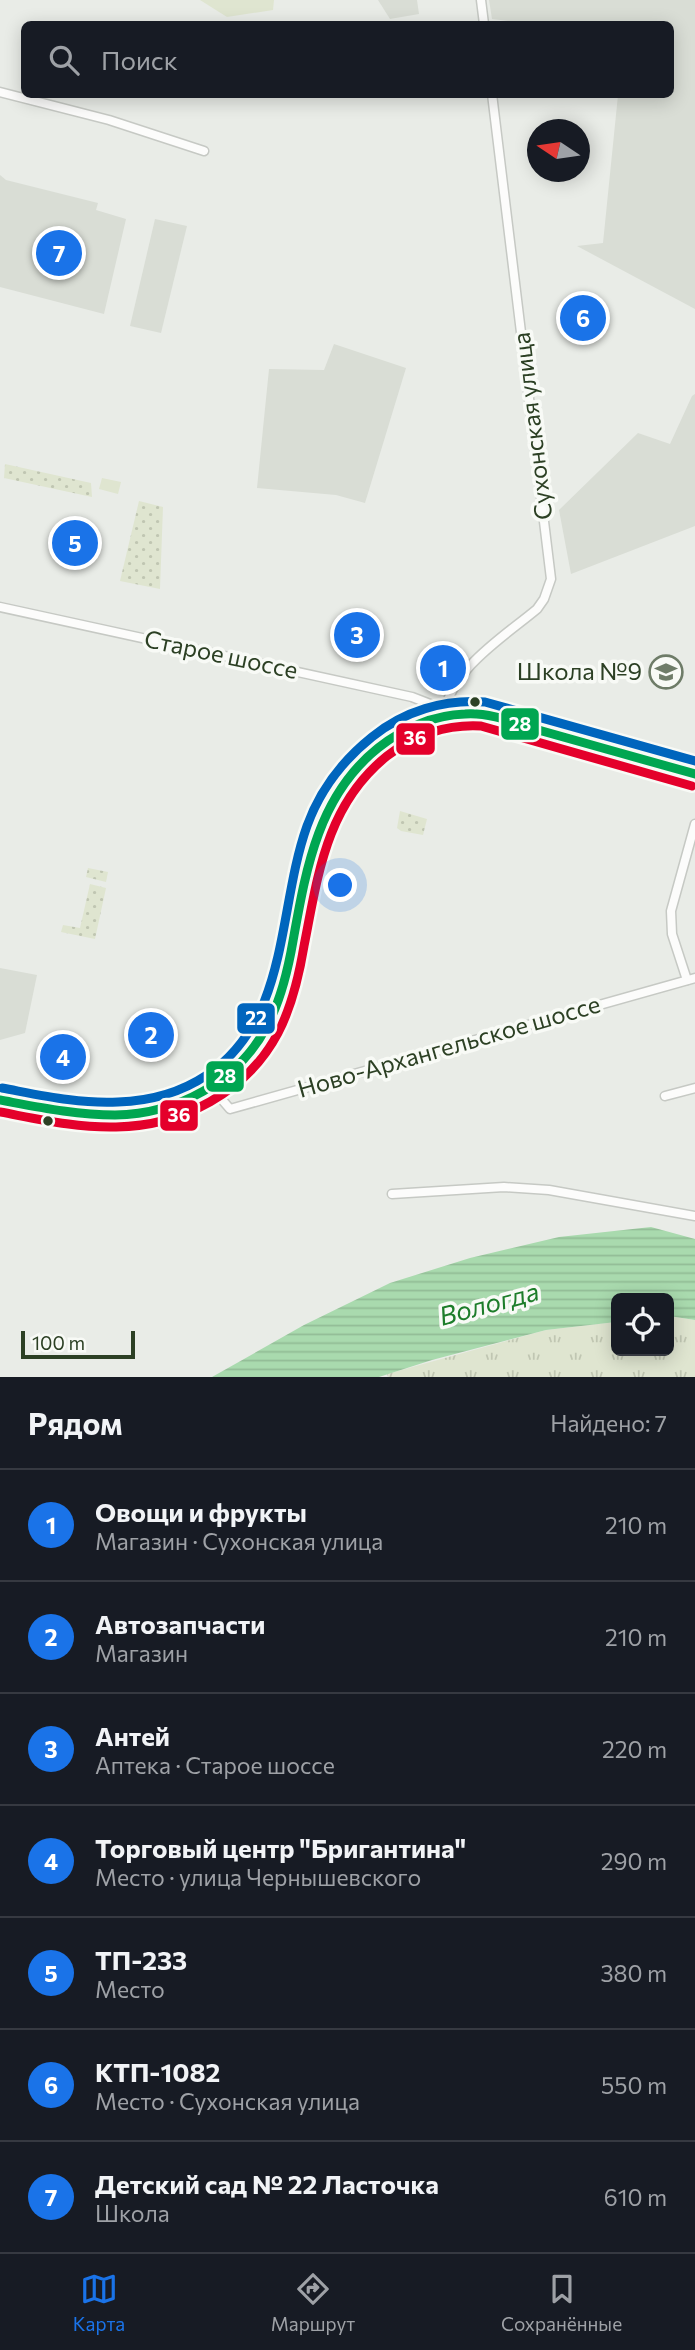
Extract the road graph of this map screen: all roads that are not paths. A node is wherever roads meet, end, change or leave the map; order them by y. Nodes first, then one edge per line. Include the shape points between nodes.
1 (481, 0) edge
2 (484, 21) edge
3 (0, 92) edge
4 (21, 97) edge
5 (23, 98) edge
6 (492, 98) edge
7 (204, 151) dead end
8 (0, 600) edge
9 (0, 607) edge
10 (443, 716) junction
11 (695, 774) edge
12 (695, 824) edge
13 (691, 979) edge
14 (212, 1088) junction
15 (695, 1088) edge
16 (665, 1096) dead end
17 (0, 1100) edge
18 (392, 1194) dead end
19 (695, 1216) edge

1 - 2 street
3 - 4 street
5 - 7 street
6 - 10 street, Сухонская улица via 551,579 537,608 460,676
8 - 9 street, Старое шоссе
9 - 10 street, Старое шоссе via 412,697
10 - 11 main road via 492,716
10 - 14 main road via 415,725 375,749 330,804 309,857 286,975 270,1022 235,1069
12 - 13 street via 671,911 672,934
13 - 14 street, Ново-Архангельское шоссе via 230,1109
14 - 17 main road via 167,1109 131,1116
15 - 16 street
18 - 19 street via 538,1189

